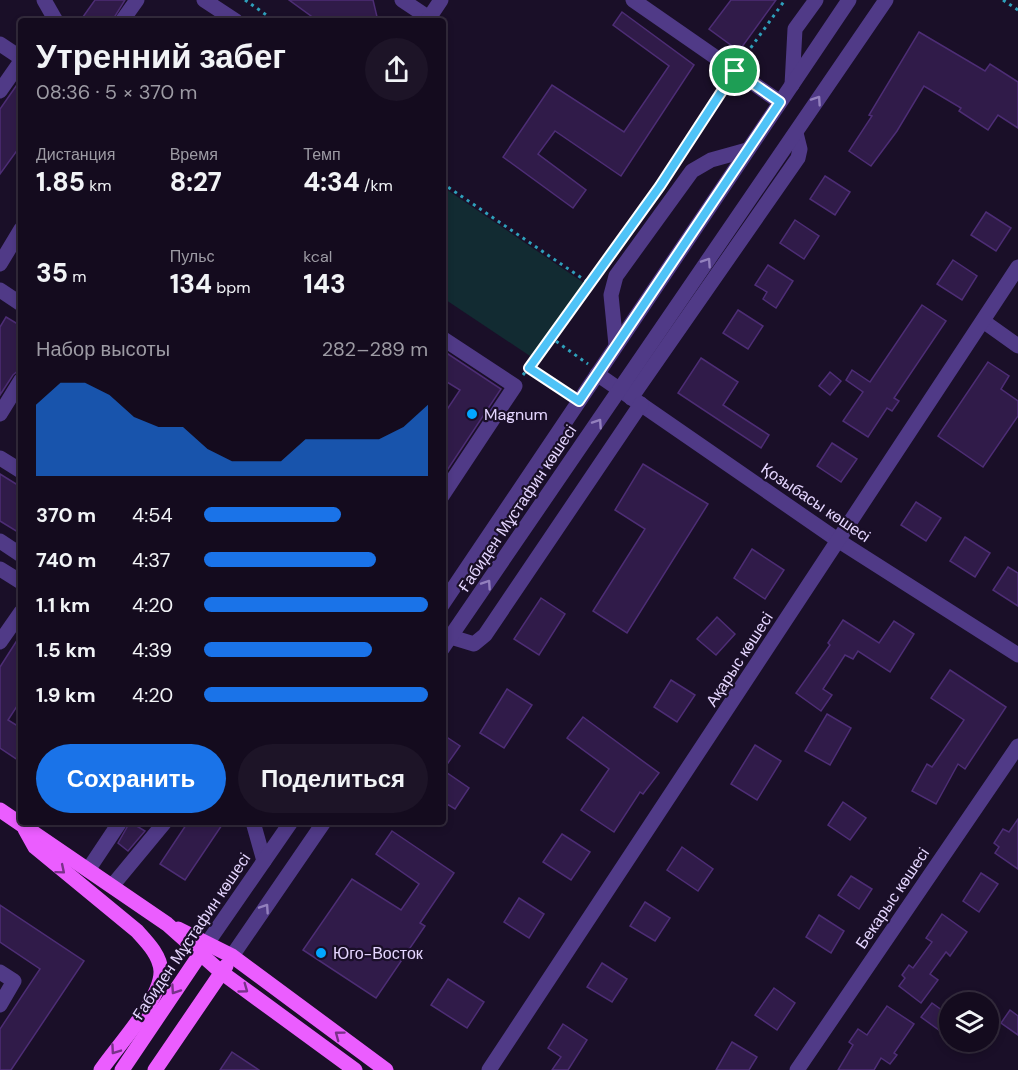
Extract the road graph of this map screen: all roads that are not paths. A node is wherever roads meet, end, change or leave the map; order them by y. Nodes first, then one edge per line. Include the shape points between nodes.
1 (44, 0) edge
2 (137, 0) edge
3 (204, 0) edge
4 (402, 0) edge
5 (441, 0) edge
6 (633, 0) edge
7 (816, 0) edge
8 (849, 0) edge
9 (886, 0) edge
10 (54, 18) edge
11 (124, 18) edge
12 (231, 18) edge
13 (425, 18) edge
14 (429, 18) edge
15 (0, 44) edge
16 (18, 58) edge
17 (18, 64) edge
18 (792, 85) junction
19 (0, 91) edge
20 (780, 102) junction
21 (747, 150) junction
22 (18, 234) edge
23 (0, 264) edge
24 (1018, 267) edge
25 (0, 290) edge
26 (18, 302) edge
27 (983, 321) junction
28 (446, 341) edge
29 (616, 345) junction
30 (1018, 346) edge
31 (598, 373) junction
32 (18, 385) edge
33 (631, 397) junction
34 (0, 414) edge
35 (0, 458) edge
36 (18, 469) edge
37 (446, 490) edge
38 (0, 541) edge
39 (839, 541) junction
40 (18, 553) edge
41 (0, 569) edge
42 (18, 580) edge
43 (447, 588) edge
44 (472, 606) junction
45 (18, 616) edge
46 (0, 642) edge
47 (447, 643) edge
48 (1018, 655) edge
49 (1018, 746) edge
50 (0, 810) edge
51 (18, 822) edge
52 (118, 825) edge
53 (163, 825) edge
54 (254, 825) edge
55 (289, 825) edge
56 (322, 825) edge
57 (24, 826) joint
58 (264, 861) junction
59 (88, 870) junction
60 (112, 886) junction
61 (204, 948) junction
62 (232, 956) junction
63 (0, 972) edge
64 (221, 972) junction
65 (0, 1005) edge
66 (101, 1070) edge
67 (122, 1070) edge
68 (155, 1070) edge
69 (355, 1070) edge
70 (386, 1070) edge
71 (489, 1070) edge
72 (797, 1070) edge

1 - 10 street
2 - 11 street
3 - 12 street
4 - 13 street
5 - 14 street
6 - 20 street
7 - 18 street via 795,29
8 - 18 street, Ғабиден Мұстафин көшесі
33 -> 9 street, Ғабиден Мұстафин көшесі via 796,133
15 - 16 street
17 - 19 street
18 - 20 street, Ғабиден Мұстафин көшесі
20 - 21 street, Ғабиден Мұстафин көшесі
21 - 29 street, Ғабиден Мұстафин көшесі
21 - 29 street via 711,160 692,171 616,276 611,295
22 - 23 street
24 - 27 street, Ақарыс көшесі
25 - 26 street
27 - 30 street
27 - 39 street, Ақарыс көшесі
28 - 37 street via 515,386
29 - 31 street, Ғабиден Мұстафин көшесі
31 - 33 street, Қозыбасы көшесі
31 - 43 street, Ғабиден Мұстафин көшесі
32 - 34 street
33 - 39 street, Қозыбасы көшесі
44 -> 33 street, Ғабиден Мұстафин көшесі
33 - 47 street via 485,635 474,644
35 - 36 street
38 - 40 street
39 - 48 street, Қозыбасы көшесі
39 - 71 street, Ақарыс көшесі
41 - 42 street
43 - 44 street
44 - 47 street, Ғабиден Мұстафин көшесі
45 - 46 street
49 - 72 street, Бекарыс көшесі
50 - 51 main road
52 - 59 street
53 - 60 street
54 - 58 street
55 - 58 street, Ғабиден Мұстафин көшесі
62 -> 56 street
57 - 59 main road
57 -> 66 main road via 35,847 149,944 161,970 156,994
58 - 61 street, Ғабиден Мұстафин көшесі
59 - 60 main road
60 - 61 main road
61 - 62 main road
61 - 64 main road
61 -> 67 main road, Ғабиден Мұстафин көшесі
62 - 64 main road
70 -> 62 main road
63 - 65 street via 14,981
64 - 68 main road
64 -> 69 main road

